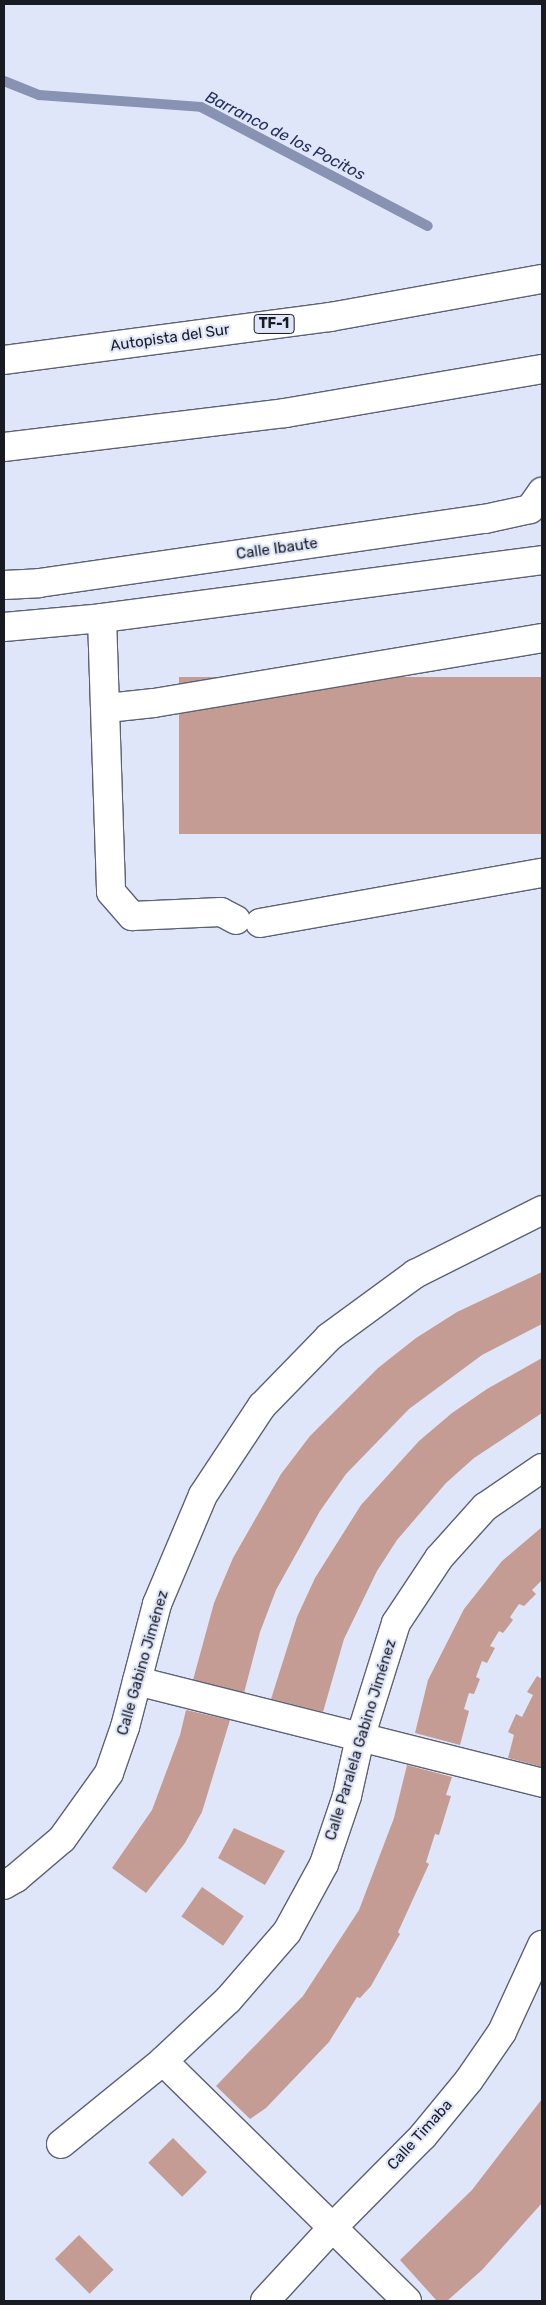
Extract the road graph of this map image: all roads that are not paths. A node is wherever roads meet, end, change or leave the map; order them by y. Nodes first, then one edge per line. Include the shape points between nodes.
1 (542, 279) edge
2 (4, 360) edge
3 (542, 369) edge
4 (4, 447) edge
5 (542, 492) edge
6 (542, 560) edge
7 (39, 583) junction
8 (4, 585) edge
9 (102, 618) junction
10 (42, 625) junction
11 (4, 627) edge
12 (542, 638) edge
13 (107, 708) junction
14 (542, 873) edge
15 (540, 1216) edge
16 (542, 1468) edge
17 (137, 1681) junction
18 (360, 1738) junction
19 (542, 1783) edge
20 (4, 1885) edge
21 (542, 1945) edge
22 (163, 2061) junction
23 (61, 2144) dead end
24 (332, 2227) junction
25 (265, 2301) edge
26 (407, 2301) edge

1 - 2 main road, Autopista del Sur / TF-1 via 330,317
3 - 4 main road via 285,413
5 - 7 main road, Calle Ibaute via 530,509 485,519
6 - 9 main road
7 - 8 main road, Calle Ibaute
7 - 10 main road
9 - 10 main road
9 - 13 main road
10 - 11 main road
12 - 13 main road via 154,703
13 - 14 main road via 111,892 132,916 221,912 248,921
15 - 17 main road, Calle Gabino Jiménez via 415,1274 329,1337 262,1406 203,1495 157,1604
16 - 18 main road, Calle Paralela Gabino Jiménez via 486,1506 439,1558 396,1623
17 - 18 main road
17 - 20 main road, Calle Gabino Jiménez via 109,1773 62,1838
18 - 19 main road
18 - 22 main road, Calle Paralela Gabino Jiménez via 348,1796 324,1864 288,1932 228,2000
21 - 24 main road, Calle Timaba via 502,2032 469,2080 423,2136
22 - 23 main road, Calle Paralela Gabino Jiménez
22 - 24 main road
24 - 25 main road, Calle Timaba
24 - 26 main road

